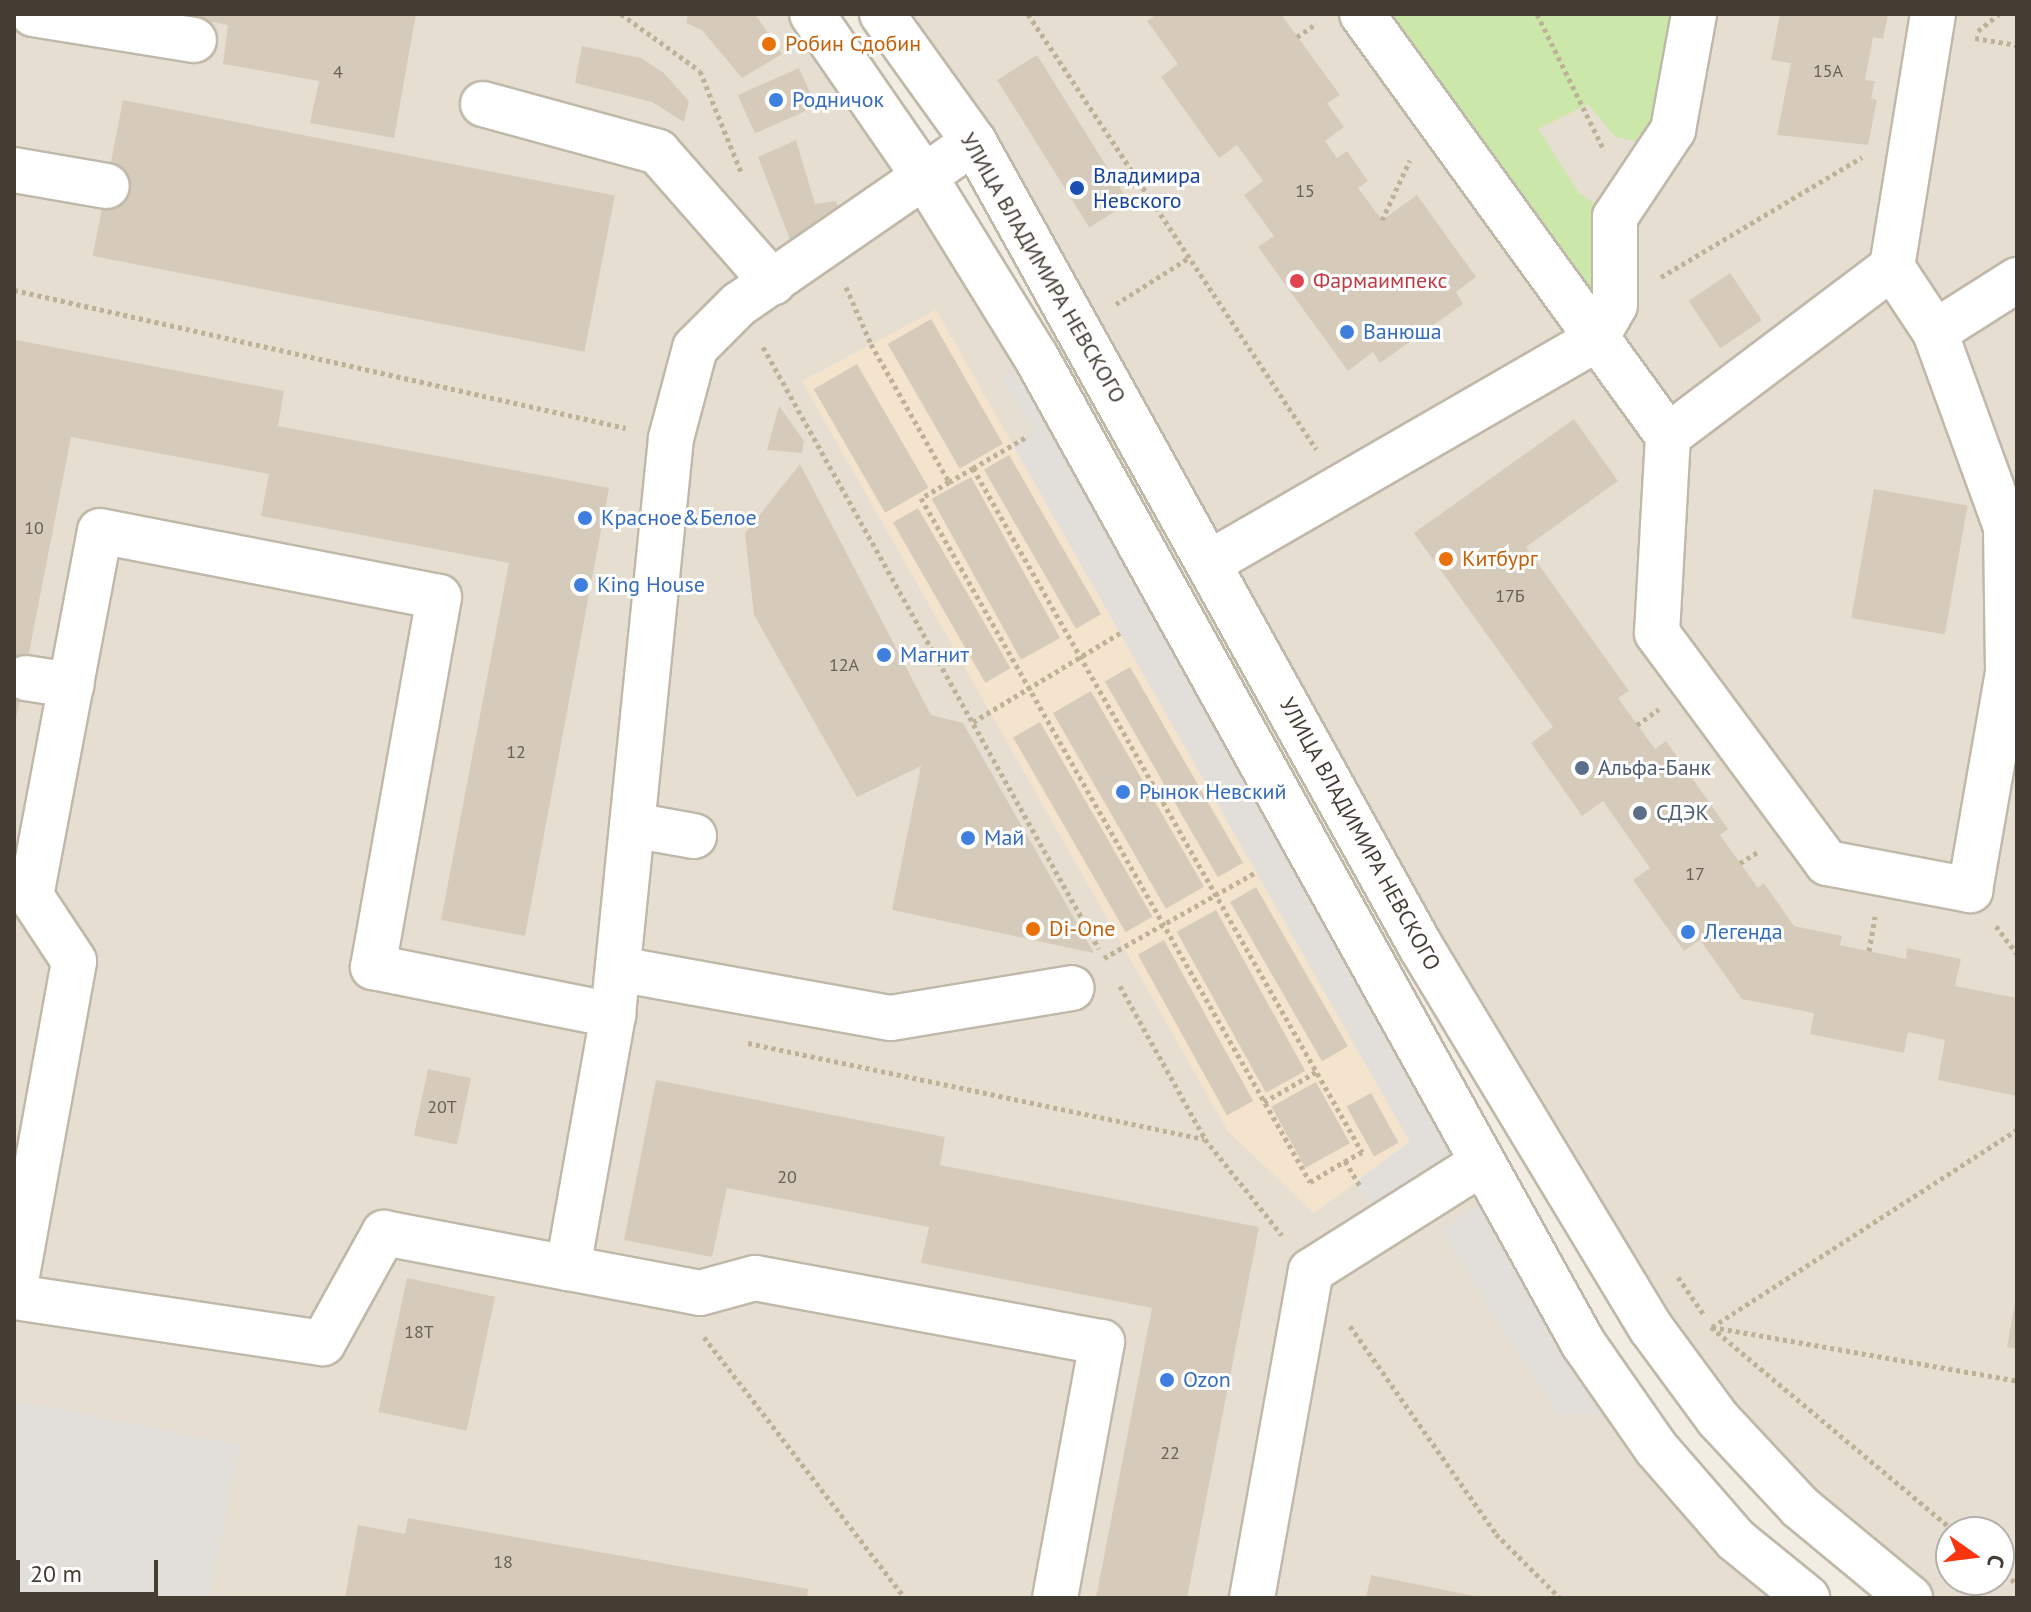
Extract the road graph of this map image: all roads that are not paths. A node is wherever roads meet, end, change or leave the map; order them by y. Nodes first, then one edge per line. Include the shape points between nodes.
1 (33, 14) edge
2 (812, 14) edge
3 (882, 14) edge
4 (1362, 14) edge
5 (1694, 14) edge
6 (1933, 14) edge
7 (194, 40) dead end
8 (483, 104) dead end
9 (974, 142) junction
10 (14, 170) edge
11 (926, 179) junction
12 (107, 186) dead end
13 (1892, 267) junction
14 (2017, 280) edge
15 (756, 293) junction
16 (1605, 322) junction
17 (1935, 332) junction
18 (1668, 436) junction
19 (1209, 563) junction
20 (2012, 673) edge
21 (26, 678) dead end
22 (71, 685) junction
23 (632, 825) junction
24 (694, 836) dead end
25 (618, 969) junction
26 (1072, 988) dead end
27 (613, 1015) junction
28 (1480, 1164) junction
29 (568, 1268) junction
30 (14, 1294) edge
31 (1055, 1598) edge
32 (1252, 1598) edge
33 (1807, 1598) edge
34 (1910, 1598) edge

1 - 7 street
2 - 11 street
3 - 9 street, УЛИЦА ВЛАДИМИРА НЕВСКОГО
4 - 16 street via 1432,112
5 - 16 street via 1673,130 1615,217
6 - 13 street
8 - 15 street via 658,152
9 - 11 street
9 - 19 street, УЛИЦА ВЛАДИМИРА НЕВСКОГО
10 - 12 street
11 - 15 street
11 - 28 street via 1036,357
13 - 17 street
13 - 18 street
14 - 17 street
15 - 23 street via 695,348 671,438
16 - 18 street
16 - 19 street
17 - 20 street via 2006,527
18 - 20 street via 1657,633 1827,863 1970,890
19 - 34 street, УЛИЦА ВЛАДИМИРА НЕВСКОГО via 1421,947 1651,1328 1718,1419 1800,1507
21 - 22 street
22 - 27 street via 100,531 439,597 373,967
22 - 30 street via 31,896 74,961
23 - 24 street
23 - 25 street
25 - 26 street via 725,973 891,1018
25 - 27 street
27 - 29 street
28 - 32 street via 1311,1271
28 - 33 street via 1583,1343 1656,1448 1736,1540
29 - 30 street via 384,1233 323,1343
29 - 31 street via 700,1293 755,1278 1102,1342

